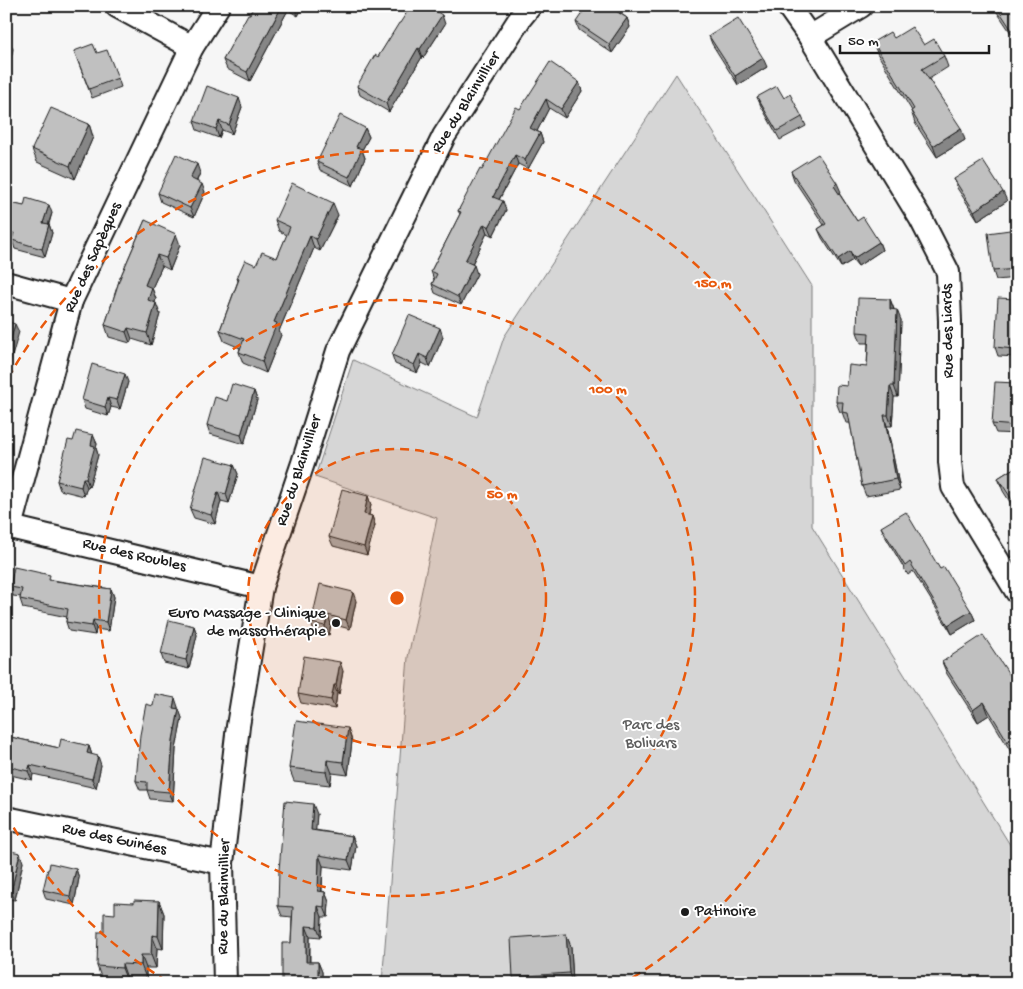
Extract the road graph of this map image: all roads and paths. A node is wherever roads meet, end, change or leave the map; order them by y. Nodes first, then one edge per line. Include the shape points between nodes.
1 (117, 6) edge
2 (218, 6) edge
3 (530, 6) edge
4 (788, 6) edge
5 (861, 6) edge
6 (810, 37) junction
7 (192, 47) junction
8 (6, 283) edge
9 (71, 301) junction
10 (8, 527) edge
11 (261, 587) junction
12 (1017, 592) edge
13 (6, 818) edge
14 (222, 863) junction
15 (224, 983) edge

1 - 7 street
2 - 7 street, Rue des Sapèques
3 - 11 street, Rue du Blainvillier via 444,136 338,351
4 - 6 street, Rue des Liards
5 - 6 street
6 - 12 street, Rue des Liards via 921,219 948,272 953,487
7 - 9 street, Rue des Sapèques
8 - 9 street
9 - 10 street, Rue des Sapèques
10 - 11 street, Rue des Roubles
11 - 14 street, Rue du Blainvillier via 238,726
13 - 14 street, Rue des Guinées
14 - 15 street, Rue du Blainvillier

